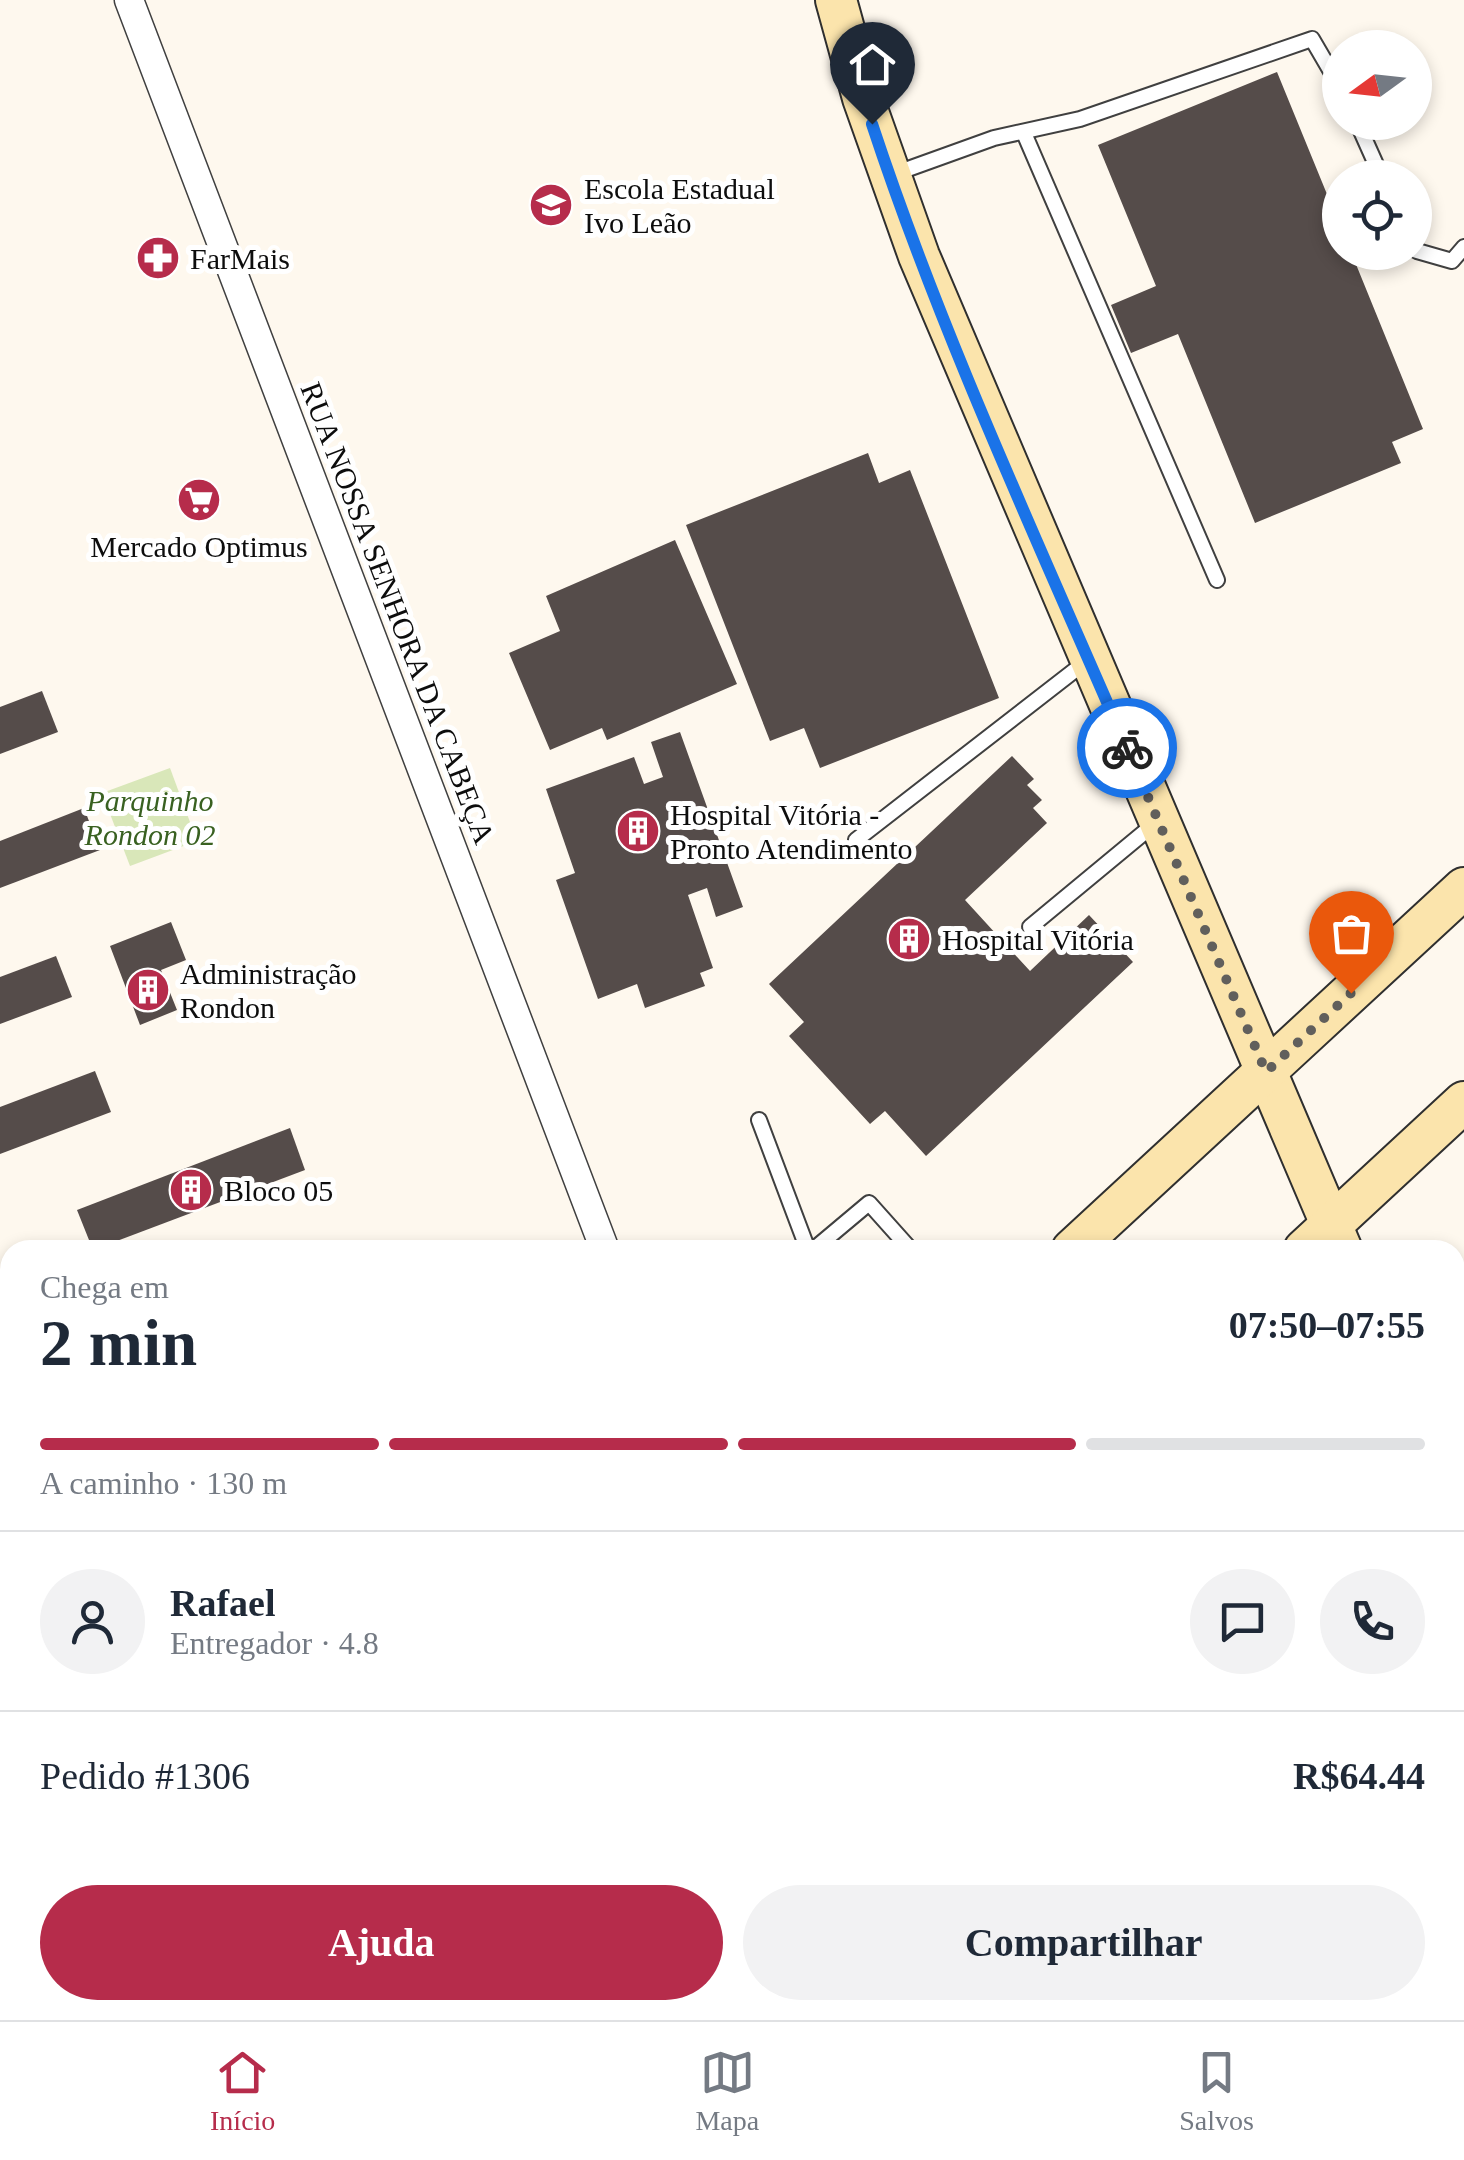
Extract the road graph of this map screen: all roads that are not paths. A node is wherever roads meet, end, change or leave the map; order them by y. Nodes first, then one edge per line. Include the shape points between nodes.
1 (129, 0) edge
2 (836, 0) edge
3 (1322, 57) edge
4 (1024, 133) junction
5 (889, 176) junction
6 (1464, 247) edge
7 (1432, 255) edge
8 (1217, 580) dead end
9 (1089, 659) junction
10 (1158, 821) junction
11 (856, 840) dead end
12 (1464, 888) edge
13 (1030, 927) dead end
14 (1266, 1072) junction
15 (1464, 1102) edge
16 (758, 1120) dead end
17 (602, 1240) edge
18 (807, 1240) edge
19 (823, 1240) edge
20 (902, 1240) edge
21 (1083, 1240) edge
22 (1325, 1240) edge
23 (1328, 1240) edge

1 - 17 street, RUA NOSSA SENHORA DA CABEÇA
2 - 5 street
3 - 4 lane via 1312,40
4 - 5 lane
4 - 8 lane
5 - 9 street
6 - 7 lane via 1452,261
9 - 10 street
9 - 11 lane
10 - 13 lane
10 - 14 street
12 - 14 street
14 - 21 street
14 - 22 street
15 - 23 street
16 - 18 lane
19 - 20 lane via 869,1203

